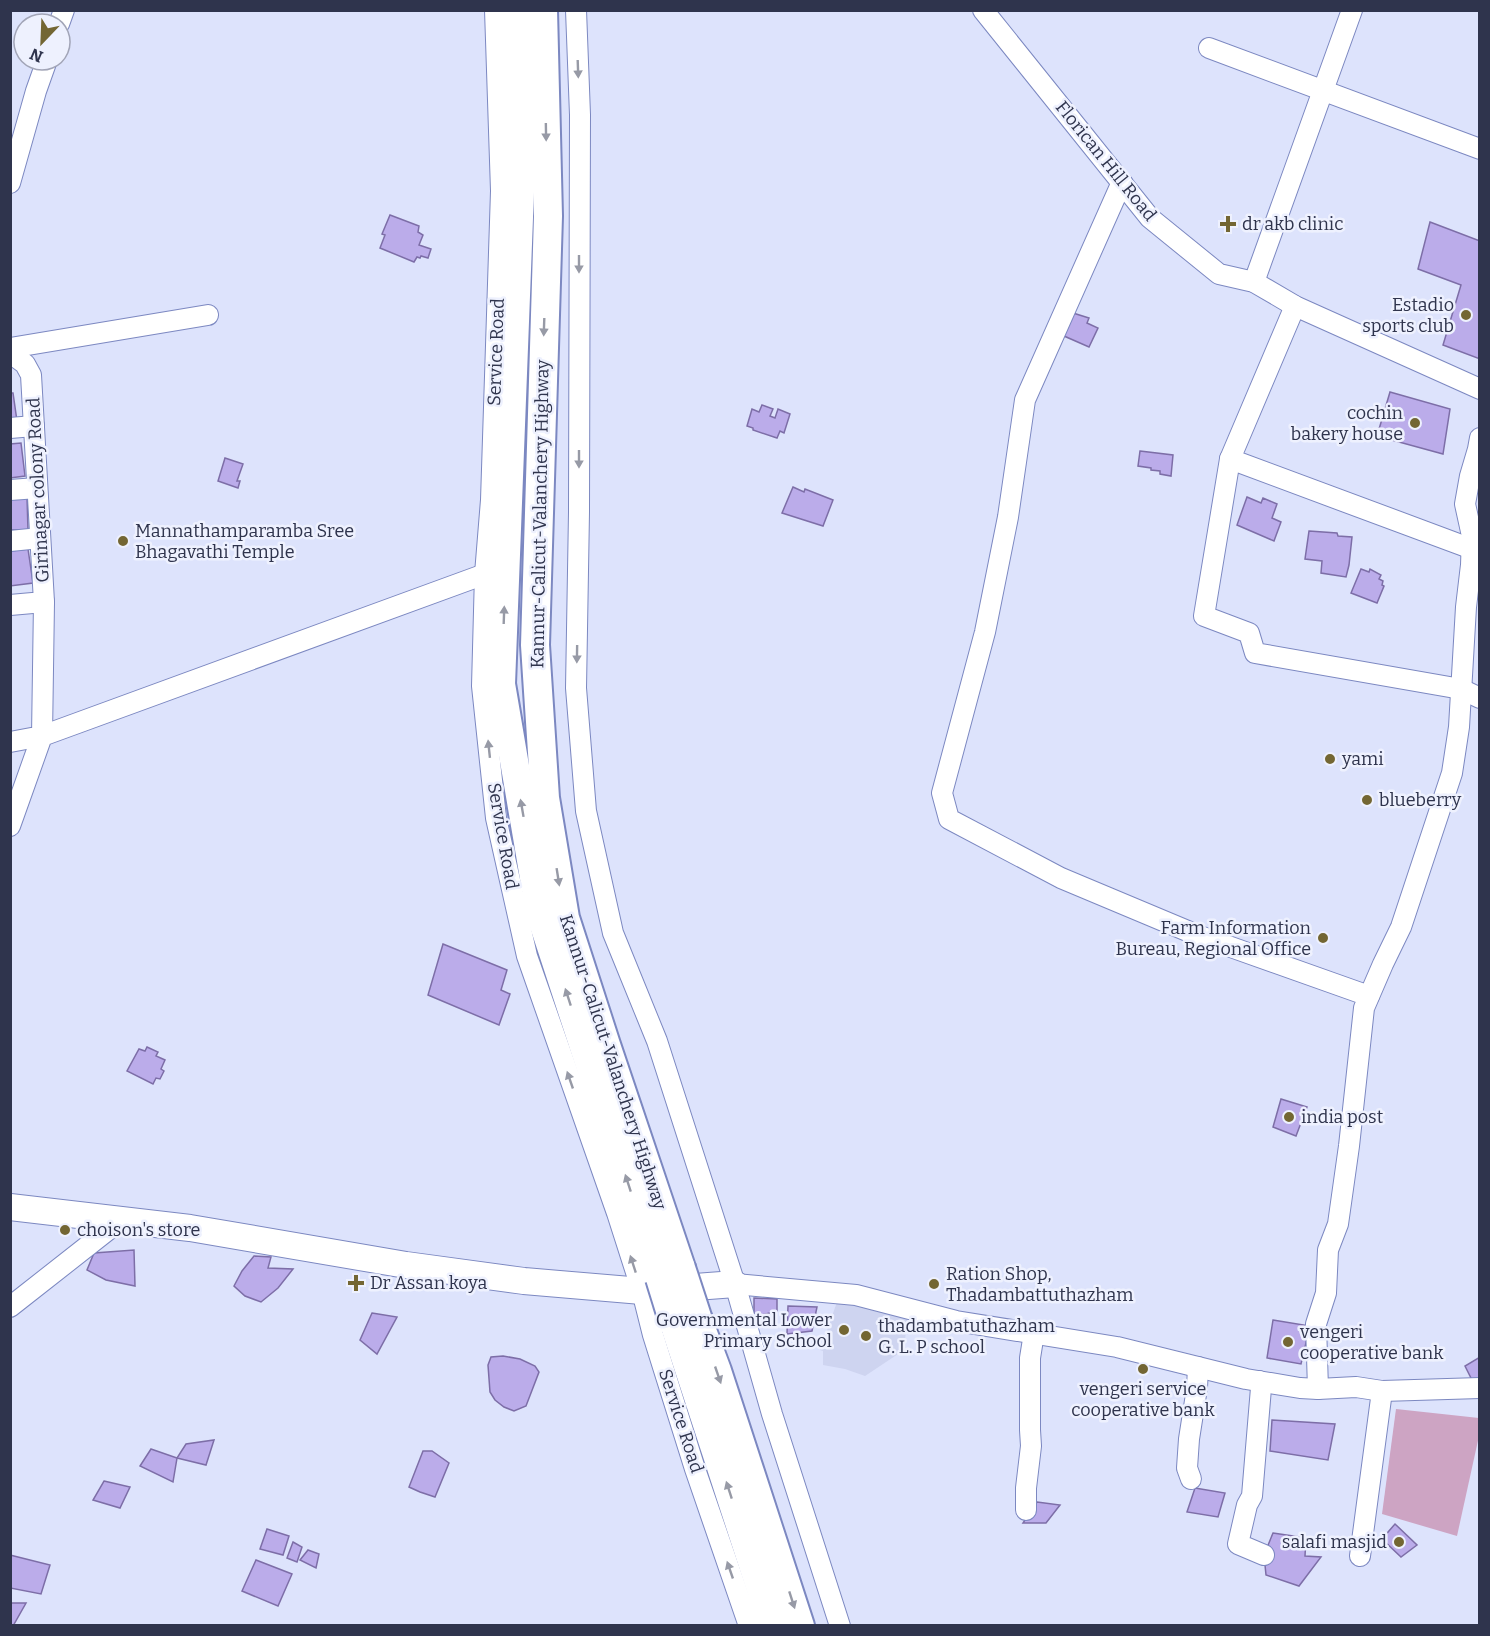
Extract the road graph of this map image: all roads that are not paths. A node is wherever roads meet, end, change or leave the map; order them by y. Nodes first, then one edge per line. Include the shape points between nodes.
1 (495, 10) edge
2 (517, 10) edge
3 (543, 10) edge
4 (576, 10) edge
5 (983, 10) edge
6 (1352, 10) edge
7 (1209, 48) dead end
8 (43, 72) edge
9 (1323, 91) junction
10 (1479, 149) edge
11 (1122, 182) junction
12 (10, 183) edge
13 (1254, 282) junction
14 (1295, 306) junction
15 (208, 315) dead end
16 (10, 348) edge
17 (10, 353) edge
18 (1479, 389) edge
19 (34, 426) junction
20 (10, 428) edge
21 (1479, 438) edge
22 (1230, 459) junction
23 (1475, 478) edge
24 (37, 488) junction
25 (10, 490) edge
26 (40, 538) junction
27 (10, 541) edge
28 (1472, 549) junction
29 (485, 574) junction
30 (44, 602) junction
31 (10, 605) edge
32 (1461, 690) junction
33 (1479, 698) edge
34 (42, 736) junction
35 (10, 742) edge
36 (10, 826) edge
37 (1369, 996) junction
38 (10, 1207) edge
39 (122, 1219) junction
40 (661, 1279) junction
41 (735, 1284) junction
42 (10, 1307) edge
43 (686, 1320) junction
44 (1034, 1333) junction
45 (1198, 1367) junction
46 (1259, 1381) junction
47 (1479, 1388) edge
48 (1318, 1389) junction
49 (1382, 1391) junction
50 (1191, 1479) dead end
51 (1026, 1510) dead end
52 (1264, 1555) dead end
53 (1360, 1556) dead end
54 (749, 1626) edge
55 (773, 1626) edge
56 (800, 1626) edge
57 (840, 1626) edge

1 - 29 street, Service Road via 501,191
40 -> 2 highway via 540,913 501,684 522,141
3 -> 40 highway, Kannur-Calicut-Valanchery Highway via 548,216 535,645 545,798 565,918 606,1045
4 -> 41 street via 580,115 576,688 586,811 613,933 657,1041
5 - 11 street, Florican Hill Road
6 - 9 street
7 - 9 street
8 - 12 street
9 - 10 street
9 - 13 street
11 - 13 street, Florican Hill Road via 1150,218 1219,274
11 - 37 street via 1025,400 1008,517 985,632 942,793 949,819 1071,882 1197,935
13 - 14 street, Florican Hill Road
14 - 18 street, Florican Hill Road
14 - 22 street
15 - 16 street
17 - 19 street, Girinagar colony Road via 25,364 31,375
19 - 20 street
19 - 24 street, Girinagar colony Road
21 - 23 street
22 - 28 street
22 - 32 street via 1204,616 1249,633 1255,654
23 - 28 street via 1465,504
24 - 25 street
24 - 26 street, Girinagar colony Road
26 - 27 street
26 - 30 street, Girinagar colony Road
28 - 32 street
29 - 34 street
40 -> 29 street, Service Road via 613,1202 527,956 496,818 482,686
30 - 31 street, Girinagar colony Road
30 - 34 street
32 - 33 street
32 - 37 street via 1452,772 1401,927
34 - 35 street
34 - 36 street
37 - 48 street via 1364,1008 1338,1224 1328,1250 1326,1293 1316,1324
38 - 39 main road
39 - 40 main road via 524,1281
39 - 42 street
40 - 41 main road
40 - 43 highway, Kannur-Calicut-Valanchery Highway, bridge
54 -> 40 street, Service Road via 653,1335
41 - 44 street via 856,1295 956,1321
41 - 57 street
55 -> 43 highway
43 -> 56 highway, Kannur-Calicut-Valanchery Highway via 720,1382
44 - 45 street via 1117,1347
44 - 51 street
45 - 46 street
45 - 50 street via 1187,1468
46 - 48 street
46 - 52 street via 1252,1496 1238,1544
47 - 49 street
48 - 49 street via 1356,1387
49 - 53 street

